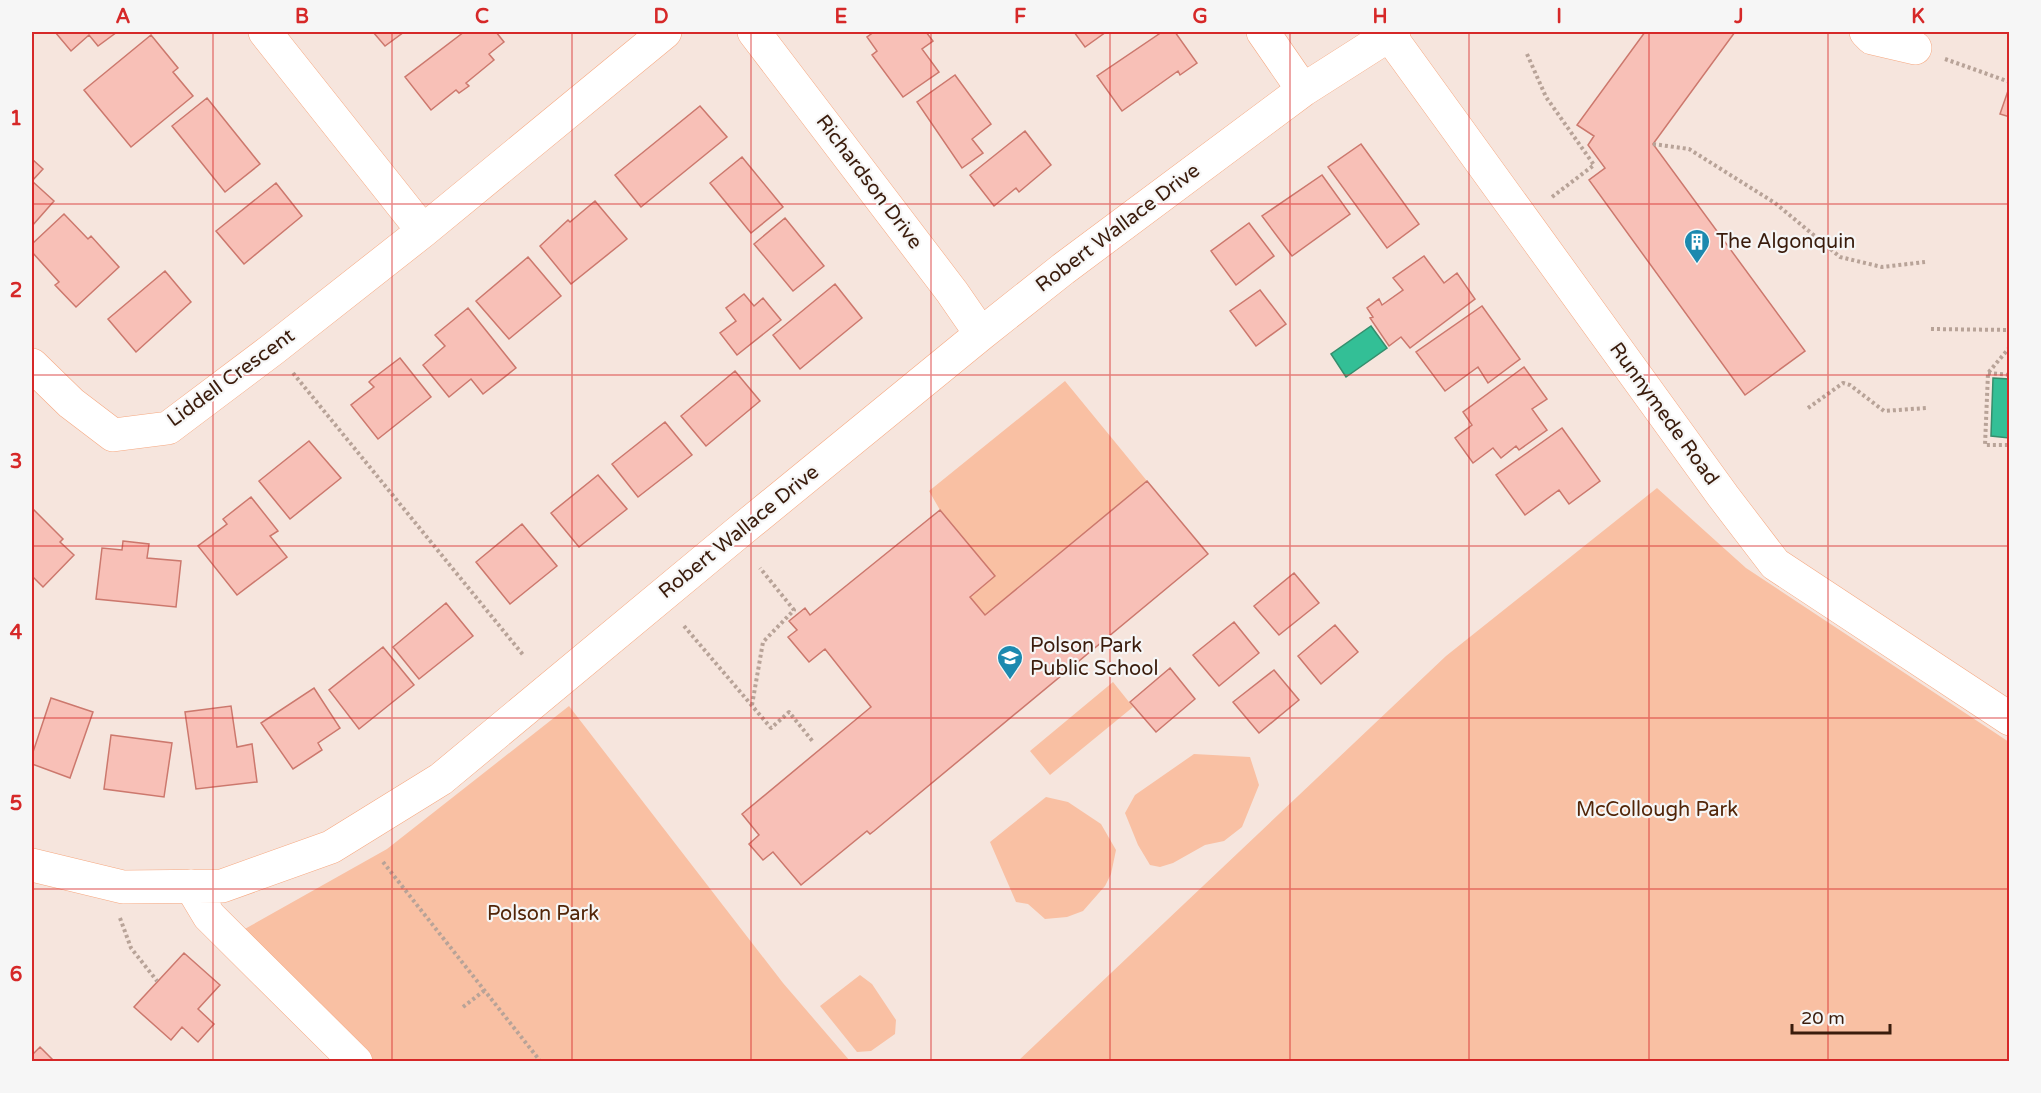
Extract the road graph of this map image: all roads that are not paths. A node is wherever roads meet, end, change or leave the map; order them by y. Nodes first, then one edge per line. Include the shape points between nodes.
1 (265, 32) edge
2 (664, 32) edge
3 (754, 32) edge
4 (1263, 32) edge
5 (1866, 32) edge
6 (1392, 34) edge
7 (1915, 48) road end
8 (1303, 90) junction
9 (423, 231) junction
10 (981, 334) junction
11 (32, 365) edge
12 (2010, 719) edge
13 (32, 865) edge
14 (191, 886) junction
15 (356, 1062) edge

1 - 9 street
2 - 9 street, Liddell Crescent
3 - 10 street, Richardson Drive
4 - 8 street
5 - 7 street via 1872,38
6 - 8 street, Robert Wallace Drive
6 - 12 street, Runnymede Road via 1775,564
8 - 10 street, Robert Wallace Drive
9 - 11 street, Liddell Crescent via 168,428 113,435 71,403
10 - 14 street, Robert Wallace Drive via 441,779 331,847 222,886
13 - 14 street, Robert Wallace Drive via 123,887
14 - 15 street via 208,916

